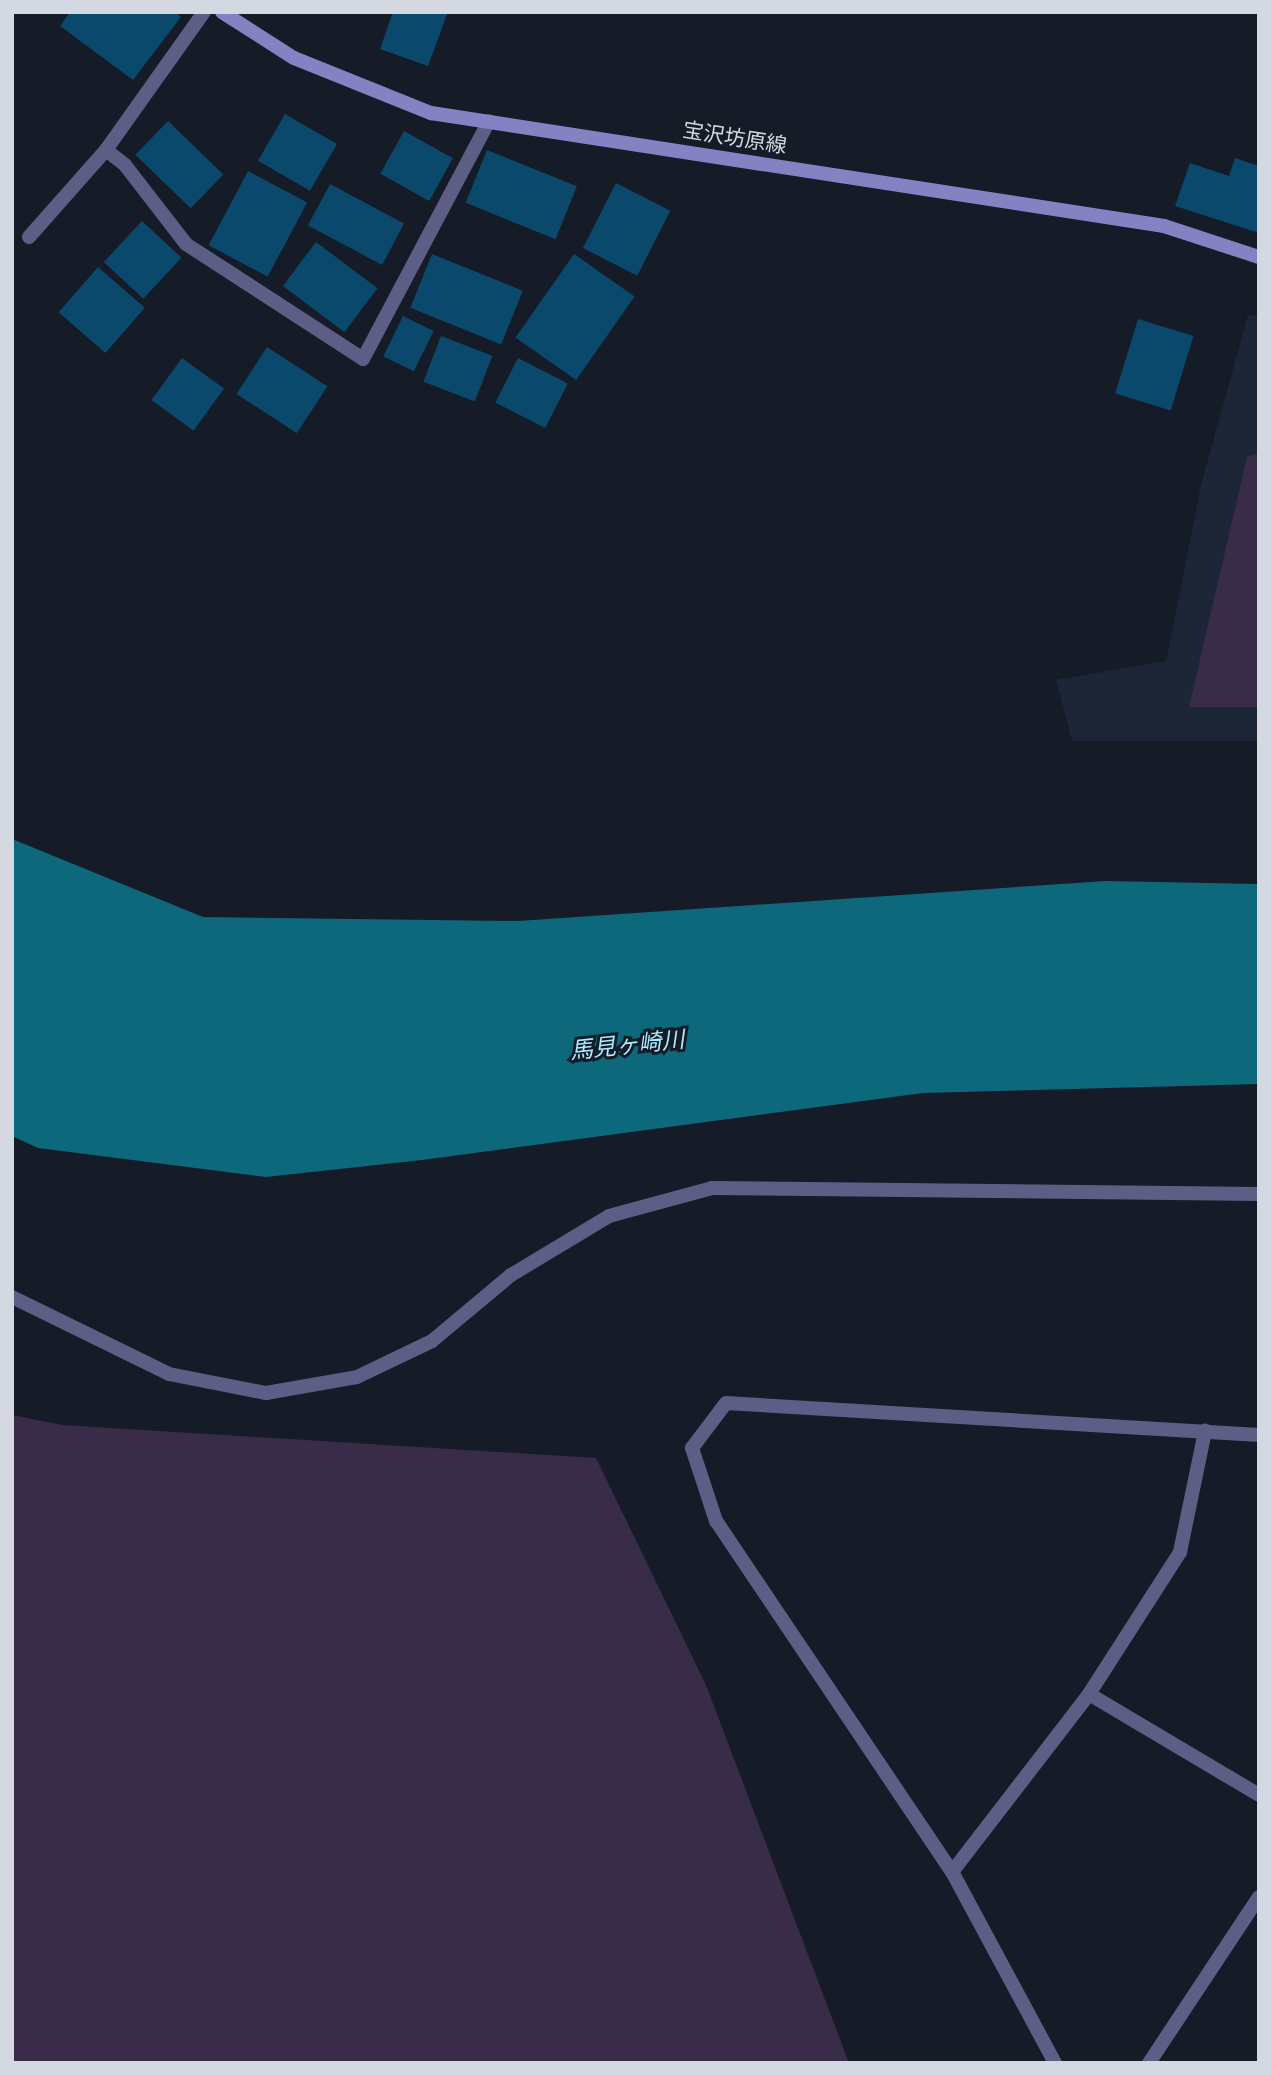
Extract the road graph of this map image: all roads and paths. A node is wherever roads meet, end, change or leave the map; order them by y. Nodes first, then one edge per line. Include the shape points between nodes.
1 (204, 12) edge
2 (222, 12) edge
3 (489, 121) junction
4 (106, 150) junction
5 (29, 237) dead end
6 (1259, 257) edge
7 (1259, 1194) edge
8 (12, 1297) edge
9 (1205, 1431) junction
10 (1259, 1435) edge
11 (1089, 1694) junction
12 (1259, 1796) edge
13 (952, 1872) junction
14 (1259, 1897) edge
15 (1055, 2063) edge
16 (1149, 2063) edge

1 - 4 street
2 - 3 main road, 宝沢坊原線 via 294,58 431,113
3 - 4 street via 363,359 186,244 125,165
3 - 6 main road, 宝沢坊原線 via 1164,226
4 - 5 street
7 - 8 street via 712,1188 609,1216 511,1275 432,1341 357,1377 265,1392 169,1374
9 - 10 street
9 - 11 street via 1180,1552
9 - 13 street via 726,1403 692,1448 716,1521
11 - 12 street
11 - 13 street
13 - 15 street
14 - 16 street

